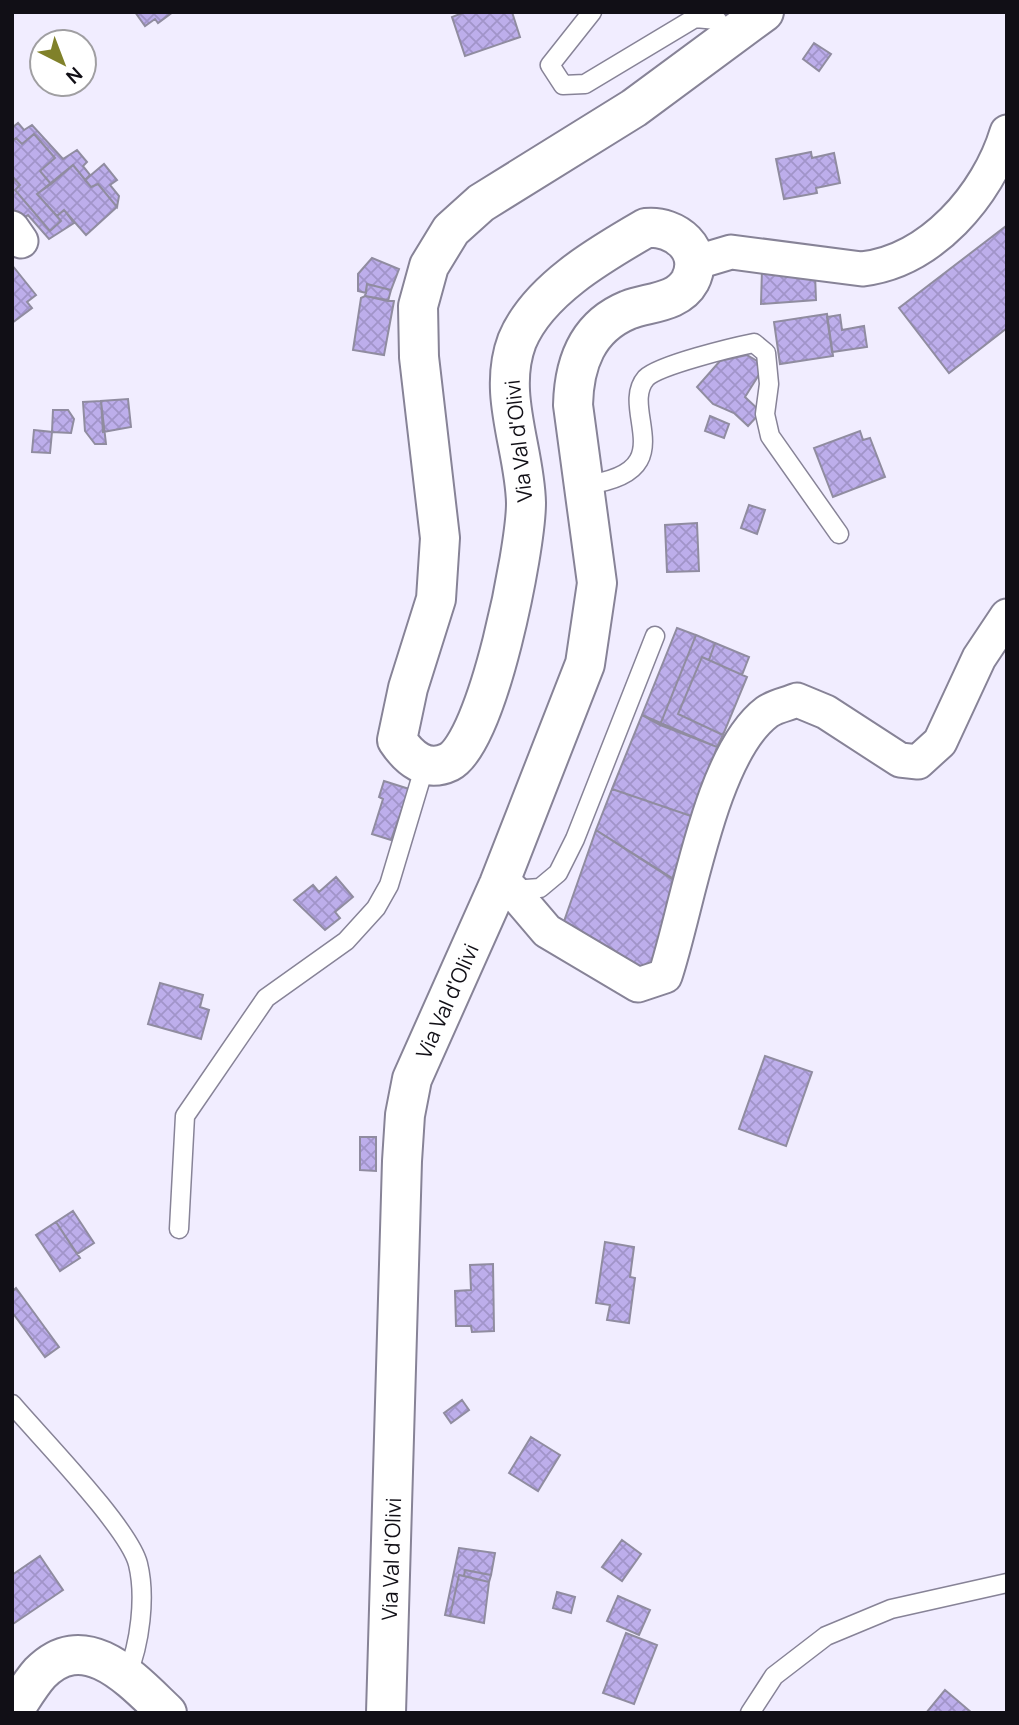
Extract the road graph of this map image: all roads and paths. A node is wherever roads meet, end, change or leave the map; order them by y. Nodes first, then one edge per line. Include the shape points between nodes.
1 (592, 12) edge
2 (764, 12) edge
3 (730, 38) junction
4 (1007, 132) edge
5 (694, 263) junction
6 (585, 485) junction
7 (839, 534) dead end
8 (1007, 616) edge
9 (655, 636) dead end
10 (425, 765) junction
11 (505, 887) junction
12 (179, 1228) dead end
13 (12, 1404) edge
14 (1007, 1583) edge
15 (127, 1675) junction
16 (16, 1700) edge
17 (167, 1713) edge
18 (386, 1713) edge
19 (750, 1713) edge

1 - 3 lane via 551,65 563,85 585,84 695,18 717,20
2 - 3 street
3 - 10 street via 634,108 481,202 451,230 429,265 418,306 440,538 436,599 397,740 409,757
4 - 5 street via 987,179 959,215 932,240 884,267 862,269 731,252
5 - 6 street, Via Val d'Olivi via 690,281 678,293 610,320 592,336 580,356 573,405
5 - 10 street, Via Val d'Olivi via 692,251 675,232 658,226 646,228 582,271 527,320 510,363 508,385 526,501 520,569 469,740 456,758 442,765
6 - 7 lane via 611,482 631,468 644,449 639,390 648,376 721,349 754,343 766,353 769,384 765,414 770,436
6 - 11 street, Via Val d'Olivi via 597,583 585,664
8 - 11 street via 979,659 940,742 918,762 900,760 826,712 797,700 768,711 746,733 711,805 665,976 638,985 547,931
9 - 11 lane via 558,873 540,887
10 - 12 lane via 389,885 376,908 346,941 267,998 184,1116
11 - 18 street, Via Val d'Olivi via 428,1038 412,1079 405,1115
13 - 15 lane via 112,1520 138,1562 140,1604 134,1658
14 - 19 lane via 891,1609 826,1636 774,1676
15 - 16 street via 99,1657 79,1655 41,1672
15 - 17 street

